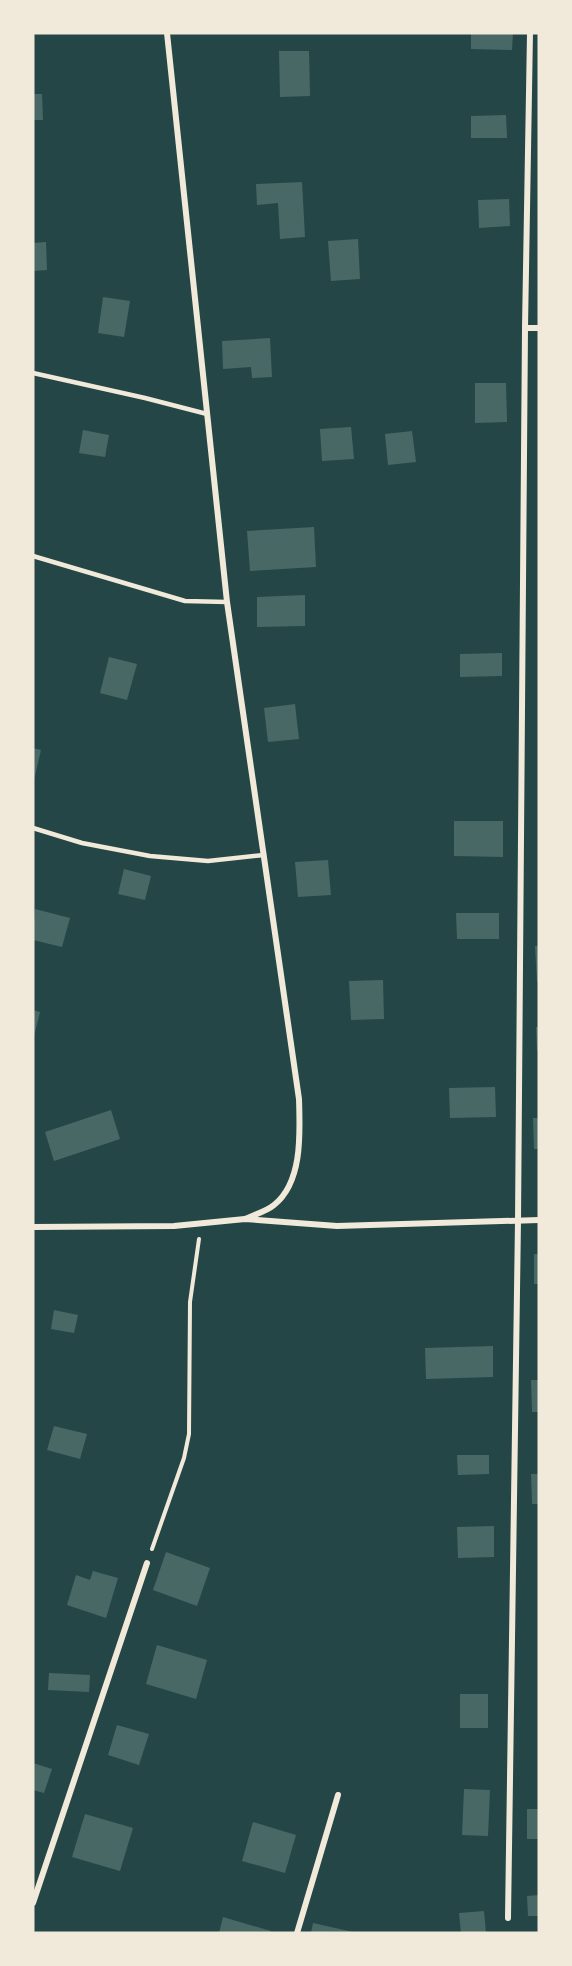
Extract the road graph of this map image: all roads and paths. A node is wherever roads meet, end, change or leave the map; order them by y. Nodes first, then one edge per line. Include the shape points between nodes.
1 (167, 33) edge
2 (530, 33) edge
3 (525, 328) junction
4 (539, 328) edge
5 (33, 373) edge
6 (207, 414) junction
7 (33, 556) edge
8 (227, 602) junction
9 (33, 828) edge
10 (264, 855) junction
11 (245, 1220) junction
12 (539, 1220) edge
13 (518, 1221) junction
14 (201, 1224) junction
15 (33, 1227) edge
16 (147, 1563) joint
17 (338, 1795) dead end
18 (33, 1903) edge
19 (508, 1918) dead end
20 (297, 1933) edge

1 - 6 street
2 - 3 street
3 - 4 street
3 - 13 street
5 - 6 lane
6 - 8 street
7 - 8 lane via 186,600
8 - 10 street
9 - 10 lane via 82,843 150,856 208,861
10 - 11 street via 299,1099 300,1136 298,1163 289,1187 275,1205
11 - 13 street via 337,1226
11 - 14 street
12 - 13 street
13 - 19 street
14 - 15 street
14 - 16 path via 190,1302 189,1434
16 - 18 street
17 - 20 street

